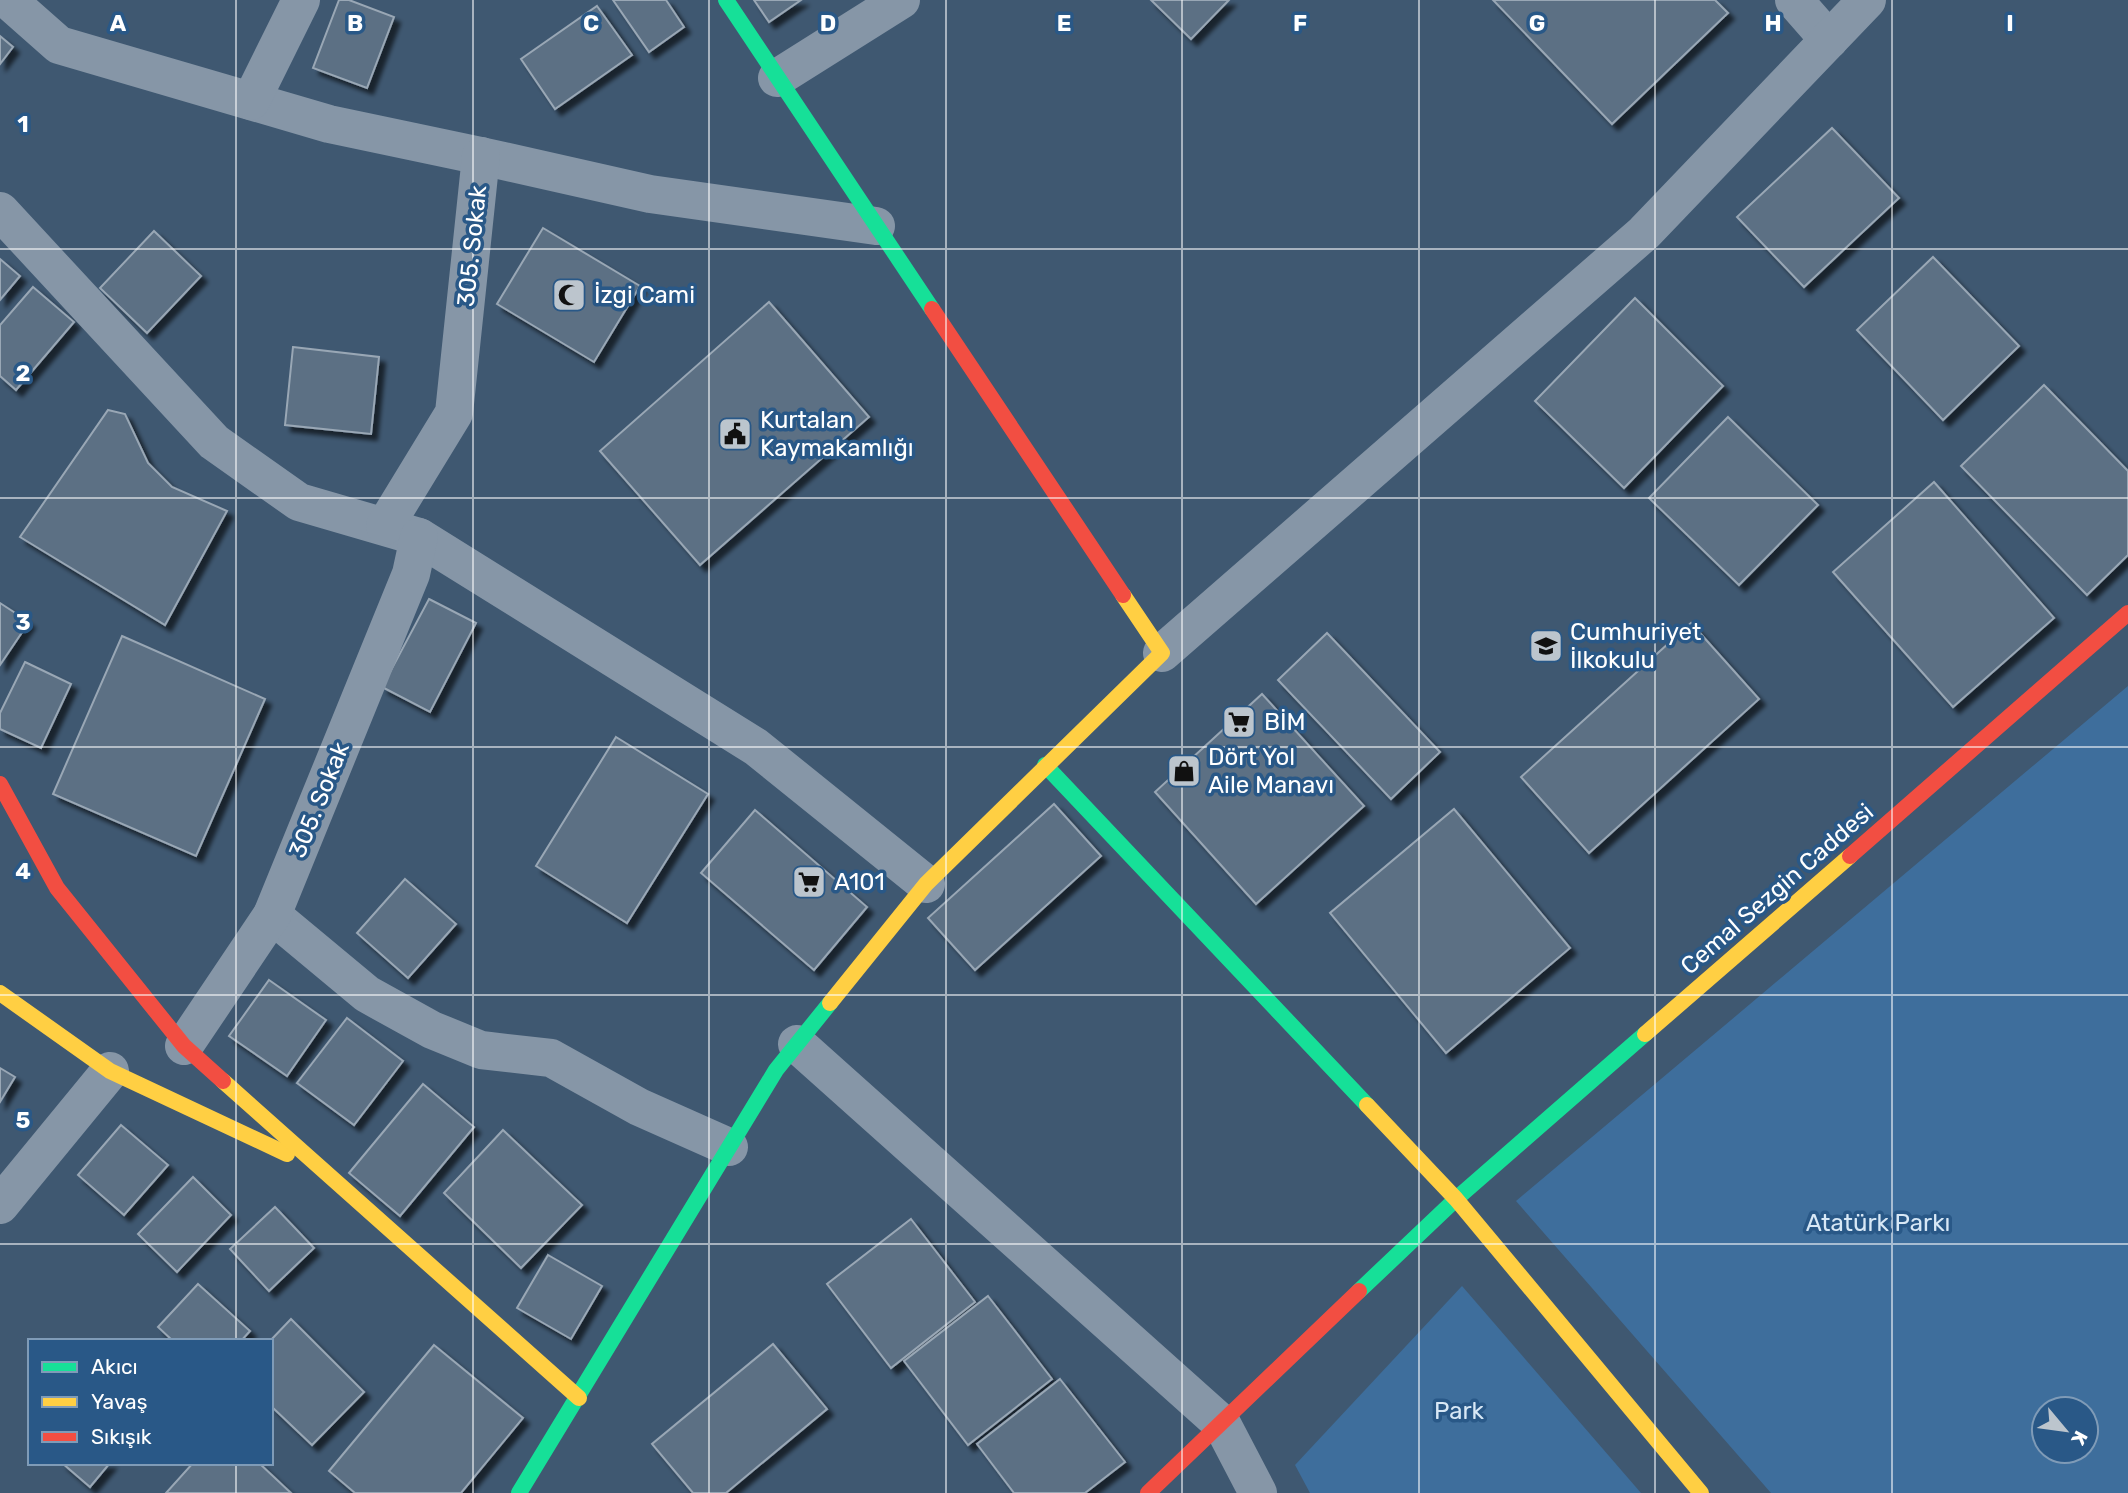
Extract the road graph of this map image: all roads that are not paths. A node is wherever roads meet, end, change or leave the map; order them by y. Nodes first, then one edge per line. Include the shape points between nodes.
1 (8, 0) edge
2 (301, 0) edge
3 (726, 0) edge
4 (901, 0) edge
5 (1794, 0) edge
6 (1867, 0) edge
7 (1829, 40) junction
8 (777, 78) junction
9 (251, 102) junction
10 (481, 156) junction
11 (0, 211) edge
12 (876, 226) junction
13 (402, 531) junction
14 (2128, 613) edge
15 (1162, 653) junction
16 (1045, 765) junction
17 (0, 784) edge
18 (926, 884) junction
19 (272, 915) junction
20 (0, 993) edge
21 (797, 1044) junction
22 (184, 1046) junction
23 (110, 1072) junction
24 (729, 1147) junction
25 (322, 1170) junction
26 (1456, 1199) junction
27 (0, 1205) edge
28 (579, 1398) junction
29 (1222, 1424) junction
30 (519, 1493) edge
31 (1148, 1493) edge
32 (1258, 1493) edge
33 (1701, 1493) edge

1 - 9 street via 59,45
2 - 9 street
3 - 8 street
4 - 8 street
5 - 7 street
6 - 7 street
7 - 15 street via 1644,233
8 - 12 street
9 - 10 street via 329,124
10 - 12 street via 650,194
10 - 13 street, 305. Sokak via 454,413
11 - 13 street via 214,442 299,502
12 - 15 street
13 - 18 street via 756,747
13 - 19 street, 305. Sokak via 411,574
14 - 26 street, Cemal Sezgin Caddesi
15 - 16 street
16 - 18 street
16 - 26 street
17 - 22 street via 57,888
18 - 21 street
19 - 22 street, 305. Sokak
19 - 24 street via 367,994 432,1030 481,1050 551,1058 639,1107
20 - 23 street
21 - 24 street
21 - 29 street
22 - 25 street
23 - 25 street
23 - 27 street
24 - 28 street
25 - 28 street
26 - 29 street, Cemal Sezgin Caddesi
26 - 33 street
28 - 30 street
29 - 31 street, Cemal Sezgin Caddesi
29 - 32 street

